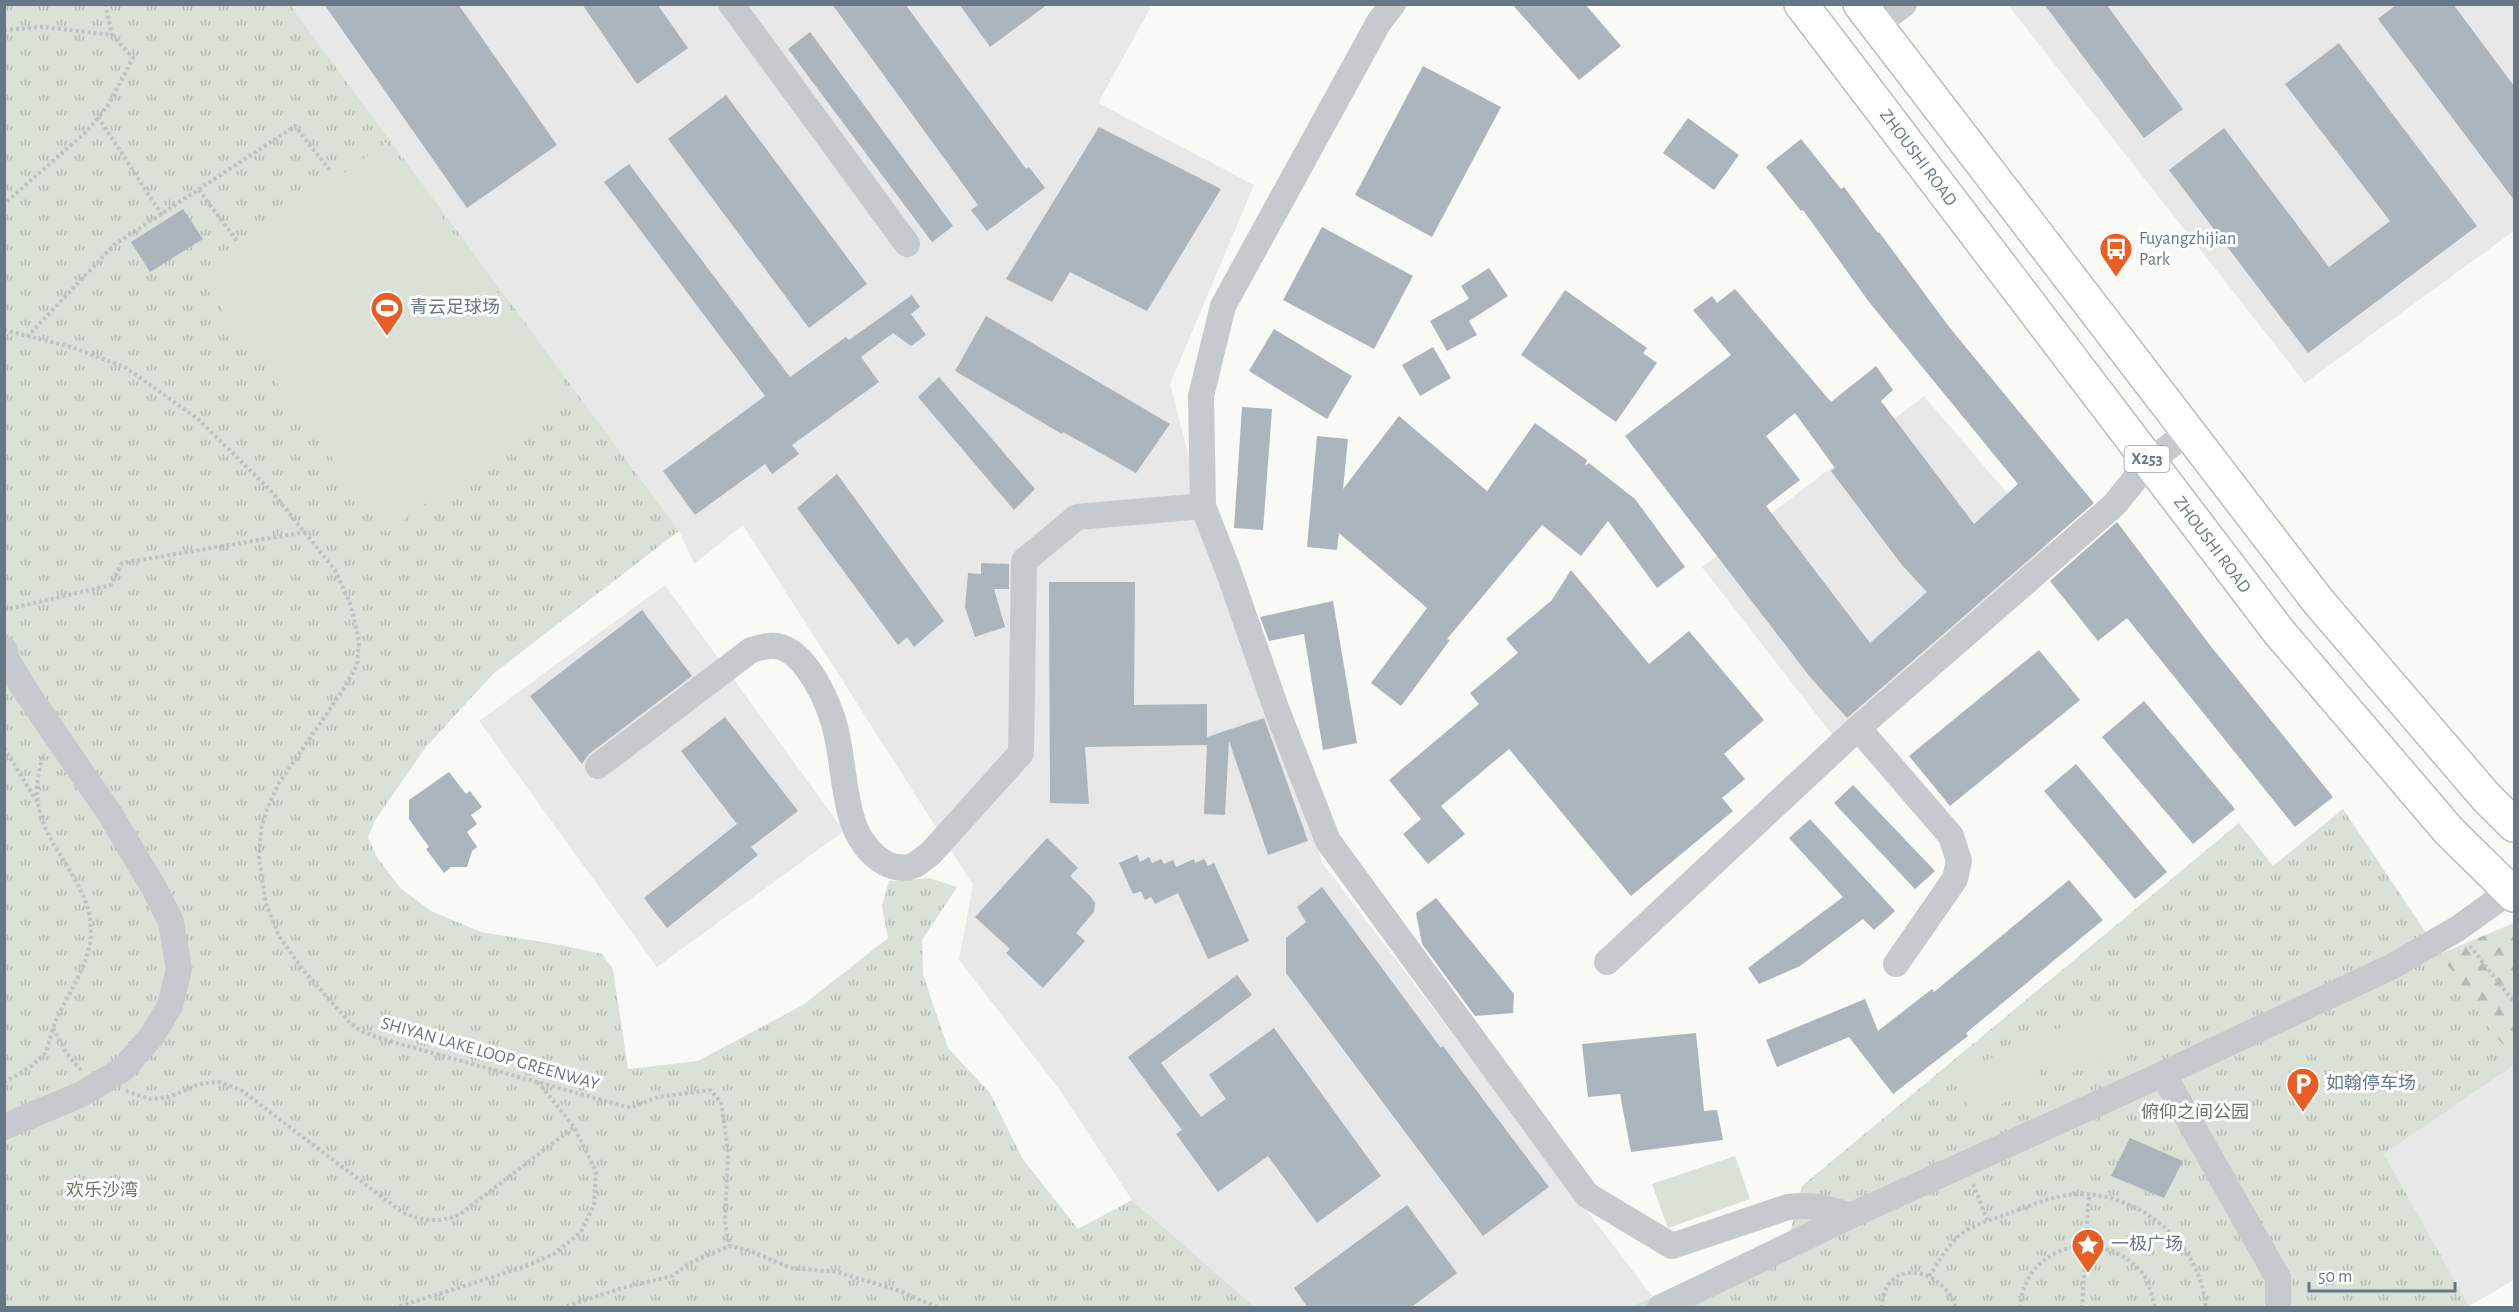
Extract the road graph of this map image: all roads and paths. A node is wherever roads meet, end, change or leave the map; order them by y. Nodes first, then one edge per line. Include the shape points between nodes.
1 (105, 4) edge
2 (732, 4) edge
3 (1393, 4) edge
4 (1801, 4) edge
5 (1904, 4) edge
6 (1868, 15) edge
7 (4, 30) edge
8 (112, 35) junction
9 (98, 117) junction
10 (331, 172) dead end
11 (200, 190) junction
12 (4, 204) edge
13 (162, 215) junction
14 (237, 241) dead end
15 (907, 244) dead end
16 (4, 330) edge
17 (27, 337) junction
18 (2188, 432) junction
19 (2150, 462) junction
20 (1203, 506) junction
21 (306, 532) junction
22 (4, 610) edge
23 (4, 649) edge
24 (1858, 728) junction
25 (52, 730) junction
26 (4, 748) edge
27 (598, 766) dead end
28 (38, 803) junction
29 (2514, 825) edge
30 (2512, 893) edge
31 (2457, 929) junction
32 (1607, 962) dead end
33 (1896, 964) dead end
34 (2514, 1002) edge
35 (53, 1028) junction
36 (2163, 1074) junction
37 (103, 1081) junction
38 (4, 1082) edge
39 (537, 1082) junction
40 (4, 1127) edge
41 (574, 1127) junction
42 (1965, 1164) junction
43 (2089, 1194) junction
44 (1850, 1216) junction
45 (1988, 1222) junction
46 (2086, 1245) junction
47 (729, 1246) junction
48 (1929, 1276) junction
49 (571, 1306) edge
50 (394, 1308) edge
51 (561, 1308) edge
52 (939, 1308) edge
53 (1659, 1308) edge
54 (1882, 1308) edge
55 (1956, 1308) edge
56 (2020, 1308) edge
57 (2082, 1308) edge
58 (2155, 1308) edge
59 (2206, 1308) edge
60 (2278, 1308) edge

1 - 8 path
2 - 15 street
3 - 20 street via 1379,22 1223,306 1201,396
4 - 19 main road, ZHOUSHI ROAD / X253
5 - 6 street
6 - 18 main road, X253
7 - 8 path via 43,27
8 - 9 path via 133,58
9 - 12 path
9 - 13 path
10 - 11 path via 295,126
11 - 13 path
11 - 14 path
13 - 17 path via 114,245
16 - 17 path, SHIYAN LAKE LOOP GREENWAY
17 - 21 path, SHIYAN LAKE LOOP GREENWAY via 71,347 125,367 198,419 273,493
18 - 19 street
18 - 29 main road, X253 via 2318,601
19 - 24 street via 2114,505
19 - 30 main road, ZHOUSHI ROAD / X253 via 2279,632 2449,831
20 - 27 street via 1077,517 1024,561 1021,753 930,854 914,865 896,867 878,860 865,844 852,820 833,720 815,679 795,653 771,645 751,651
20 - 44 street via 1328,841 1587,1195 1672,1246 1788,1207 1827,1208
21 - 22 path via 122,563 111,585
21 - 39 path, SHIYAN LAKE LOOP GREENWAY via 336,570 351,606 359,641 357,665 268,806 259,859 266,904 279,936 304,970 361,1031
23 - 25 street
24 - 32 street
24 - 33 street via 1951,836 1959,861 1955,879
25 - 28 path via 38,779
25 - 37 street via 110,814 154,888 171,922 179,969 170,1006 152,1037 123,1068
26 - 28 path
28 - 35 path via 55,845 84,897 91,932 88,951
30 - 31 street
31 - 34 path
31 - 36 street via 2398,963
35 - 37 path via 79,1070
35 - 38 path via 44,1055
36 - 42 street
36 - 60 street via 2278,1278
37 - 40 street
37 - 41 path via 150,1099 218,1082 241,1090 403,1213 441,1222 459,1215
39 - 41 path
39 - 47 path, SHIYAN LAKE LOOP GREENWAY via 631,1108 658,1097 710,1090 721,1102 728,1151 724,1222
41 - 50 path via 596,1172 594,1205 581,1233 554,1254 521,1268
42 - 44 street
42 - 45 path
43 - 45 path via 2058,1197
43 - 46 path
43 - 59 path via 2126,1204 2168,1229 2198,1272
44 - 53 street
45 - 48 path via 1960,1236
46 - 56 path via 2055,1253 2038,1265 2024,1288
46 - 57 path
46 - 58 path via 2122,1256 2140,1270 2150,1286
47 - 49 path via 690,1263 672,1276
47 - 52 path via 791,1268 837,1272
48 - 54 path via 1917,1272 1894,1278 1886,1287
48 - 55 path via 1950,1293
49 - 51 path

